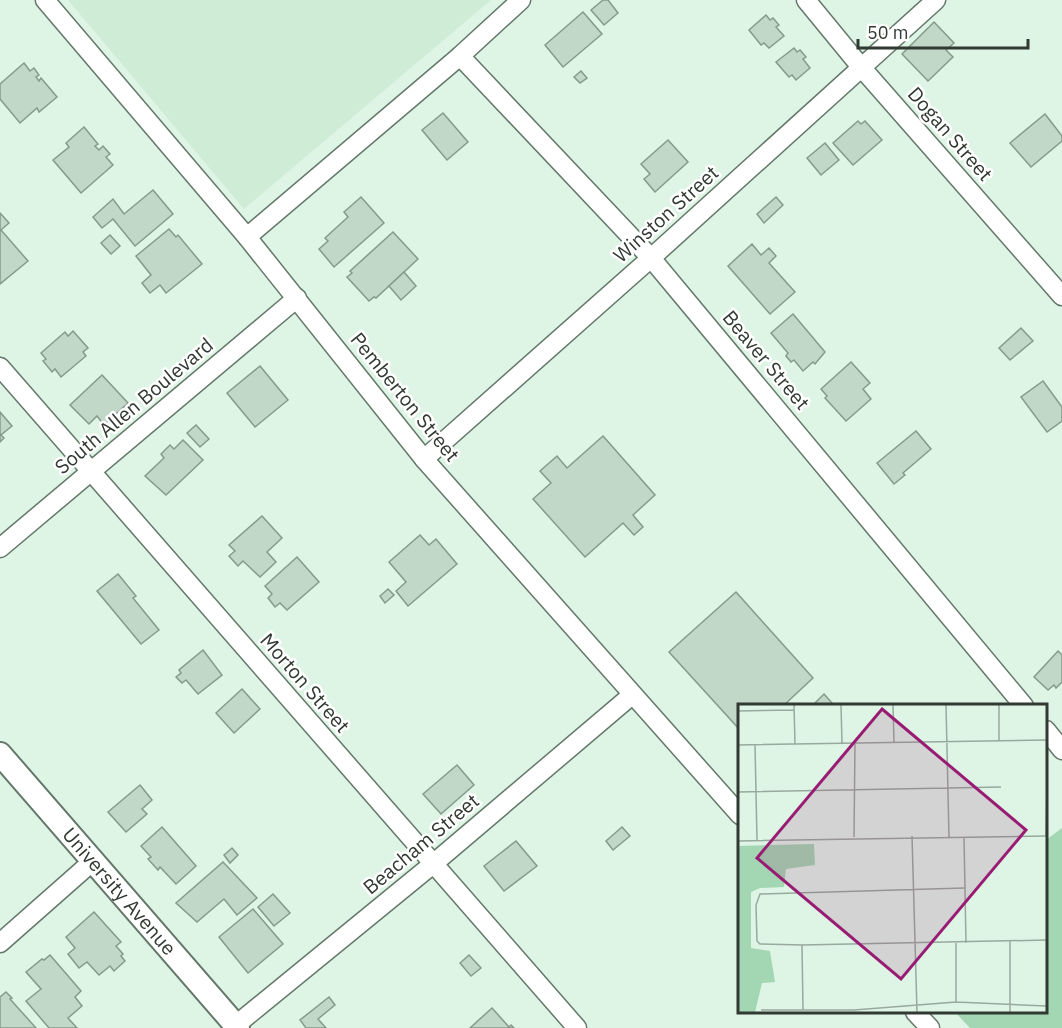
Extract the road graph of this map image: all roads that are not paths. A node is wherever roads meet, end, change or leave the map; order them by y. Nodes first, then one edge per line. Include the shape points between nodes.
1 (45, 0) edge
2 (521, 0) edge
3 (806, 0) edge
4 (936, 0) edge
5 (460, 56) junction
6 (861, 67) junction
7 (247, 237) junction
8 (651, 258) junction
9 (1062, 296) edge
10 (297, 298) junction
11 (0, 367) edge
12 (424, 459) junction
13 (92, 471) junction
14 (0, 548) edge
15 (632, 695) junction
16 (1023, 704) edge
17 (1047, 731) edge
18 (1062, 750) edge
19 (0, 754) edge
20 (738, 813) edge
21 (93, 861) junction
22 (433, 864) junction
23 (0, 943) edge
24 (917, 1013) edge
25 (237, 1026) edge
26 (577, 1028) edge
27 (930, 1028) edge

1 - 7 street, Pemberton Street
2 - 5 street
3 - 6 street, Dogan Street
4 - 6 street, Winston Street
5 - 7 street
5 - 8 street, Beaver Street
6 - 8 street, Winston Street
6 - 9 street, Dogan Street
7 - 10 street, Pemberton Street
8 - 12 street, Winston Street
8 - 16 street, Beaver Street
10 - 12 street, Pemberton Street
10 - 13 street, South Allen Boulevard
11 - 13 street, Morton Street
12 - 15 street, Pemberton Street
13 - 14 street, South Allen Boulevard
13 - 22 street, Morton Street
15 - 20 street, Pemberton Street
15 - 22 street, Beacham Street
17 - 18 street
19 - 21 street, University Avenue
21 - 23 street
21 - 25 street, University Avenue
22 - 25 street, Beacham Street
22 - 26 street, Morton Street
24 - 27 street

